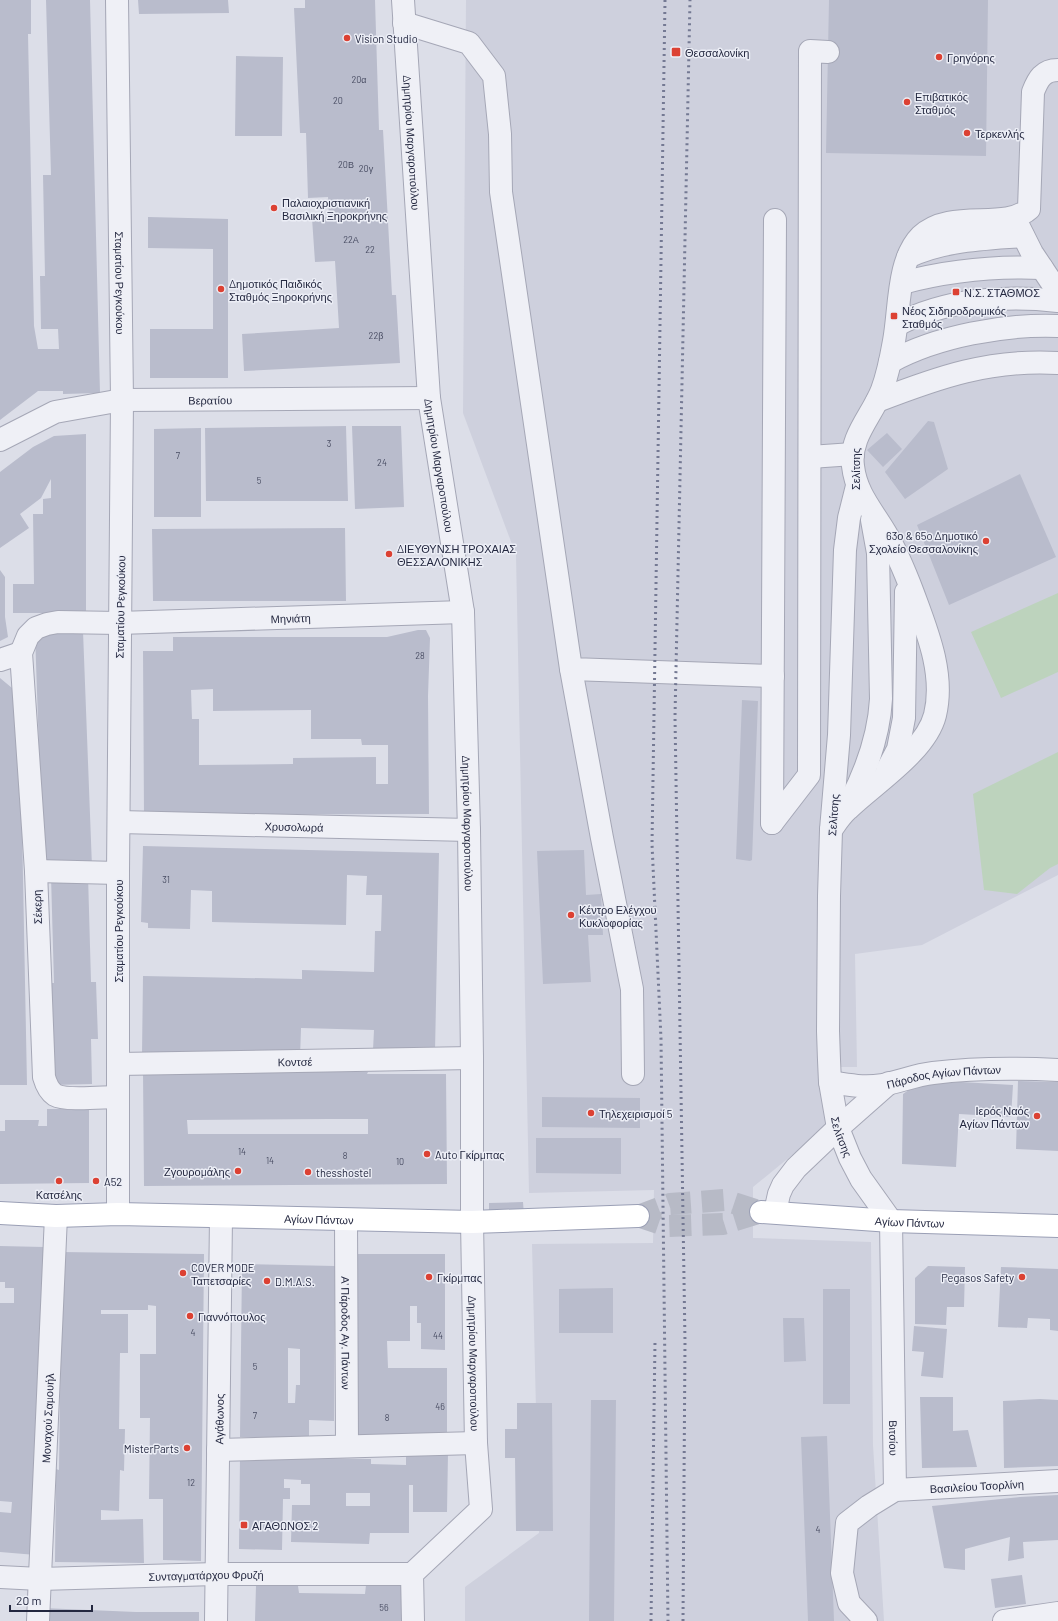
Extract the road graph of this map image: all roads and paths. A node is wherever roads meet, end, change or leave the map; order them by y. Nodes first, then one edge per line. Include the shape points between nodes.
1 (117, 0) edge
2 (403, 0) edge
3 (404, 23) junction
4 (828, 52) dead end
5 (1058, 70) edge
6 (775, 220) dead end
7 (1019, 227) junction
8 (1042, 268) junction
9 (902, 283) junction
10 (1058, 292) edge
11 (1058, 301) edge
12 (897, 325) junction
13 (1058, 326) edge
14 (890, 362) junction
15 (1058, 363) edge
16 (429, 398) junction
17 (122, 400) junction
18 (877, 401) junction
19 (0, 440) edge
20 (852, 454) junction
21 (810, 457) junction
22 (860, 492) junction
23 (904, 572) junction
24 (463, 612) junction
25 (119, 624) junction
26 (21, 653) junction
27 (0, 660) edge
28 (571, 669) junction
29 (773, 676) junction
30 (880, 781) junction
31 (846, 810) junction
32 (119, 822) junction
33 (469, 830) junction
34 (831, 830) junction
35 (36, 872) junction
36 (118, 873) junction
37 (472, 1058) junction
38 (118, 1064) junction
39 (1058, 1070) edge
40 (633, 1074) dead end
41 (830, 1082) junction
42 (889, 1083) junction
43 (117, 1097) junction
44 (838, 1128) junction
45 (768, 1212) joint
46 (0, 1213) edge
47 (118, 1214) junction
48 (56, 1216) junction
49 (221, 1216) junction
50 (638, 1216) tunnel mouth
51 (346, 1220) junction
52 (891, 1221) junction
53 (472, 1222) junction
54 (1058, 1226) edge
55 (476, 1443) junction
56 (347, 1445) junction
57 (218, 1450) junction
58 (1058, 1481) edge
59 (895, 1490) junction
60 (216, 1574) junction
61 (412, 1574) junction
62 (0, 1577) edge
63 (40, 1579) junction
64 (1058, 1613) edge
65 (38, 1621) edge
66 (216, 1621) edge
67 (413, 1621) edge
68 (866, 1621) edge
69 (1004, 1621) edge

1 - 17 street, Σταματίου Ρεγκούκου
2 - 3 street, Δημητρίου Μαργαροπούλου
3 - 16 street, Δημητρίου Μαργαροπούλου
3 - 28 street via 469,43 494,76 500,134 501,192
4 - 21 street via 810,51
5 - 7 street via 1048,71 1041,76 1033,92 1029,209
6 - 29 street
7 - 8 street
7 - 9 street, Σελίτσης via 961,221 936,228 917,241 908,257
8 - 9 street via 991,268
8 - 10 street
9 - 12 street, Σελίτσης
11 - 12 street via 1024,298 972,302 930,311
12 - 14 street, Σελίτσης
13 - 14 street via 1021,327 948,339 924,346
14 - 18 street, Σελίτσης
15 - 18 street via 1008,364 963,371
16 - 17 street, Βερατίου
16 - 24 street, Δημητρίου Μαργαροπούλου
17 - 19 street, Βερατίου via 55,412
17 - 25 street, Σταματίου Ρεγκούκου
18 - 20 street, Σελίτσης via 858,435
20 - 21 street
20 - 22 street, Σελίτσης
21 - 29 street via 809,775 772,823
22 - 23 street via 885,532
22 - 31 street via 872,521 878,553 881,704 870,758
22 - 34 street, Σελίτσης via 849,518 845,550 839,735
23 - 30 street via 907,608 904,718 898,749
23 - 30 street via 924,625 934,661 937,703 930,730 924,739
24 - 25 street, Μηνιάτη
24 - 33 street, Δημητρίου Μαργαροπούλου
25 - 26 street, Σέκερη via 47,624 36,628 28,636
25 - 32 street, Σταματίου Ρεγκούκου
26 - 27 street
26 - 35 street, Σέκερη
28 - 29 street
28 - 40 street via 632,989
30 - 31 street
31 - 34 street
32 - 33 street, Χρυσολωρά
32 - 36 street, Σταματίου Ρεγκούκου
33 - 37 street, Δημητρίου Μαργαροπούλου
34 - 41 street, Σελίτσης via 828,1031
35 - 36 street
35 - 43 street, Σέκερη via 44,1077 48,1088 55,1095 65,1098
36 - 38 street, Σταματίου Ρεγκούκου
37 - 38 street, Κοντσέ
37 - 53 street, Δημητρίου Μαργαροπούλου
38 - 43 street, Σταματίου Ρεγκούκου
39 - 42 street, Πάροδος Αγίων Πάντων via 1004,1069 938,1073
41 - 42 street, Πάροδος Αγίων Πάντων via 865,1086
41 - 44 street, Σελίτσης
42 - 44 street
43 - 47 street, Σταματίου Ρεγκούκου
44 - 45 street via 789,1177
44 - 52 street, Σελίτσης via 855,1169
45 - 52 main road, Αγίων Πάντων
46 - 48 main road, Αγίων Πάντων
47 - 48 main road, Αγίων Πάντων
47 - 49 main road, Αγίων Πάντων
48 - 63 street, Μοναχού Σαμουήλ
49 - 51 main road, Αγίων Πάντων
49 - 57 street, Αγάθωνος
50 - 53 main road, Αγίων Πάντων
51 - 53 main road, Αγίων Πάντων
51 - 56 street, Α' Πάροδος Αγ. Πάντων
52 - 54 main road, Αγίων Πάντων
52 - 59 street, Βιτσίου
53 - 55 street, Δημητρίου Μαργαροπούλου
55 - 56 street
55 - 61 street, Δημητρίου Μαργαροπούλου via 481,1509
56 - 57 street
57 - 60 street, Αγάθωνος
58 - 59 street, Βασιλείου Τσορλίνη
59 - 68 street via 847,1523 842,1572 849,1603
60 - 61 street, Συνταγματάρχου Φρυζή
60 - 63 street, Συνταγματάρχου Φρυζή
60 - 66 street, Αγάθωνος
61 - 67 street
62 - 63 street, Συνταγματάρχου Φρυζή
63 - 65 street, Μοναχού Σαμουήλ
64 - 69 street

